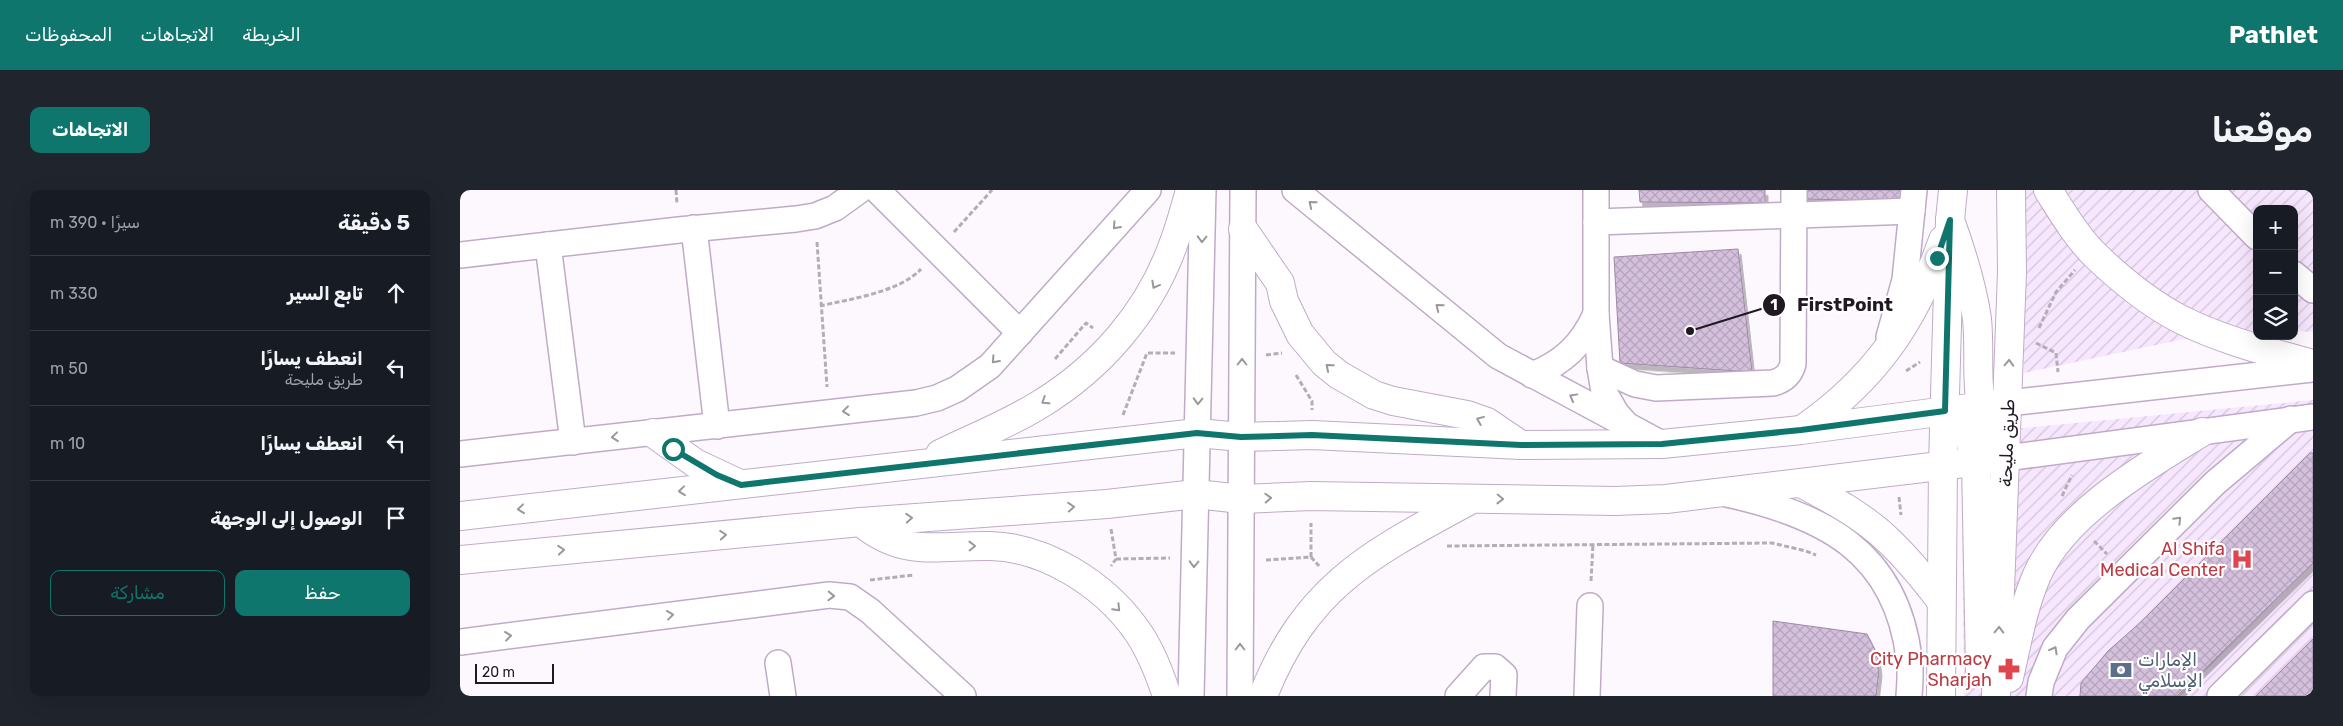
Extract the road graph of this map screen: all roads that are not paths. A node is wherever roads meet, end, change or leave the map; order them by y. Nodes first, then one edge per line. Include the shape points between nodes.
1 (860, 190) edge
2 (876, 190) edge
3 (1148, 190) edge
4 (1190, 190) edge
5 (1203, 190) edge
6 (1243, 190) edge
7 (1295, 190) edge
8 (1596, 190) edge
9 (1794, 190) edge
10 (1953, 190) edge
11 (2011, 190) edge
12 (2048, 190) edge
13 (2211, 190) edge
14 (1913, 200) edge
15 (1794, 215) junction
16 (1950, 220) junction
17 (1596, 222) junction
18 (694, 228) junction
19 (1243, 229) junction
20 (2253, 233) edge
21 (548, 244) junction
22 (460, 255) edge
23 (2298, 277) edge
24 (2313, 290) edge
25 (1596, 314) junction
26 (1020, 333) junction
27 (1884, 353) junction
28 (2313, 364) edge
29 (1600, 368) junction
30 (2313, 369) edge
31 (1532, 374) junction
32 (2008, 403) junction
33 (1981, 407) junction
34 (1945, 411) junction
35 (2302, 418) edge
36 (717, 426) junction
37 (1633, 430) junction
38 (1801, 430) junction
39 (2202, 432) junction
40 (653, 433) junction
41 (1197, 433) junction
42 (1241, 437) junction
43 (573, 442) junction
44 (1662, 444) junction
45 (1521, 445) junction
46 (460, 454) edge
47 (2006, 458) junction
48 (922, 462) junction
49 (1976, 462) junction
50 (1943, 465) junction
51 (1801, 483) junction
52 (741, 485) junction
53 (1720, 492) junction
54 (1196, 494) junction
55 (1474, 498) junction
56 (1241, 499) junction
57 (460, 516) edge
58 (861, 522) junction
59 (460, 560) edge
60 (1941, 601) junction
61 (2313, 604) edge
62 (1590, 606) road end
63 (460, 642) edge
64 (778, 663) dead end
65 (783, 696) edge
66 (963, 696) edge
67 (1167, 696) edge
68 (1191, 696) edge
69 (1240, 696) edge
70 (1263, 696) edge
71 (1458, 696) edge
72 (1503, 696) edge
73 (1587, 696) edge
74 (1910, 696) edge
75 (1941, 696) edge
76 (1980, 696) edge
77 (1996, 696) edge
78 (2004, 696) edge
79 (2039, 696) edge
80 (2220, 696) edge

1 - 18 street via 835,208 815,216
2 - 26 street
3 -> 26 street
4 -> 48 main road via 1158,280 1115,343 1072,383 1038,406
5 -> 41 street
6 - 19 street
31 -> 7 street via 1514,366 1483,344
8 - 17 street
9 - 15 street
10 - 16 main road
32 -> 11 main road, طريق مليحة
12 - 28 main road via 2094,254 2137,291 2180,319 2239,342
13 - 20 street
14 - 15 street
14 - 27 street via 1905,280
15 - 17 street
15 - 29 street via 1793,364 1784,379 1773,383 1656,388 1635,384
16 - 27 main road via 1922,296 1902,331
16 - 33 main road via 1973,292
16 - 34 main road
17 - 25 street
18 - 21 street
18 - 36 street
42 -> 19 street
45 -> 19 main road via 1486,422 1374,395 1339,375 1324,363 1300,334 1284,301 1280,283
21 - 22 street
21 - 43 street
23 - 24 street
25 - 29 street
25 - 31 street via 1578,346 1549,368
26 -> 36 street via 976,378 937,398
27 - 38 main road via 1855,388
29 - 37 street via 1609,403
30 - 32 street
37 -> 31 street
32 - 33 main road
32 - 47 main road, طريق مليحة
33 - 34 main road
33 - 47 main road via 1990,432
34 - 38 main road
34 - 49 main road via 1969,436
34 - 50 main road
35 - 39 street
79 -> 35 street via 2047,664 2072,626 2221,478
36 - 40 street
37 - 44 street
38 - 44 main road
39 - 47 street
39 - 78 main road via 2122,482 2053,547 2029,595
40 -> 43 street
40 - 52 main road via 694,463
41 - 42 main road
41 - 48 main road
41 - 54 street
42 - 45 main road via 1312,435
42 - 56 street
43 - 46 street
44 - 45 main road
47 - 49 main road
77 -> 47 main road, طريق مليحة
48 - 52 main road
49 - 50 main road
49 - 76 main road
50 - 51 main road
50 - 60 main road
51 - 53 main road
51 - 60 main road via 1834,500 1887,539
52 -> 57 main road
55 -> 53 main road via 1615,501
53 - 74 street via 1753,499 1815,521 1842,536 1869,560 1889,590 1904,627 1910,659
54 - 56 main road
58 -> 54 main road via 1107,504
54 -> 68 street
56 -> 55 main road via 1311,496
55 - 70 main road via 1392,543 1335,585 1290,639
69 -> 56 street
59 -> 58 main road
58 -> 67 main road via 873,532 902,545 918,548 992,546 1020,551 1073,572 1096,588 1134,627 1149,651
60 - 75 main road
61 - 80 street
62 - 73 street
63 -> 66 street via 829,594 850,597 870,611
64 - 65 street
71 - 72 street via 1484,667 1496,667 1504,675

